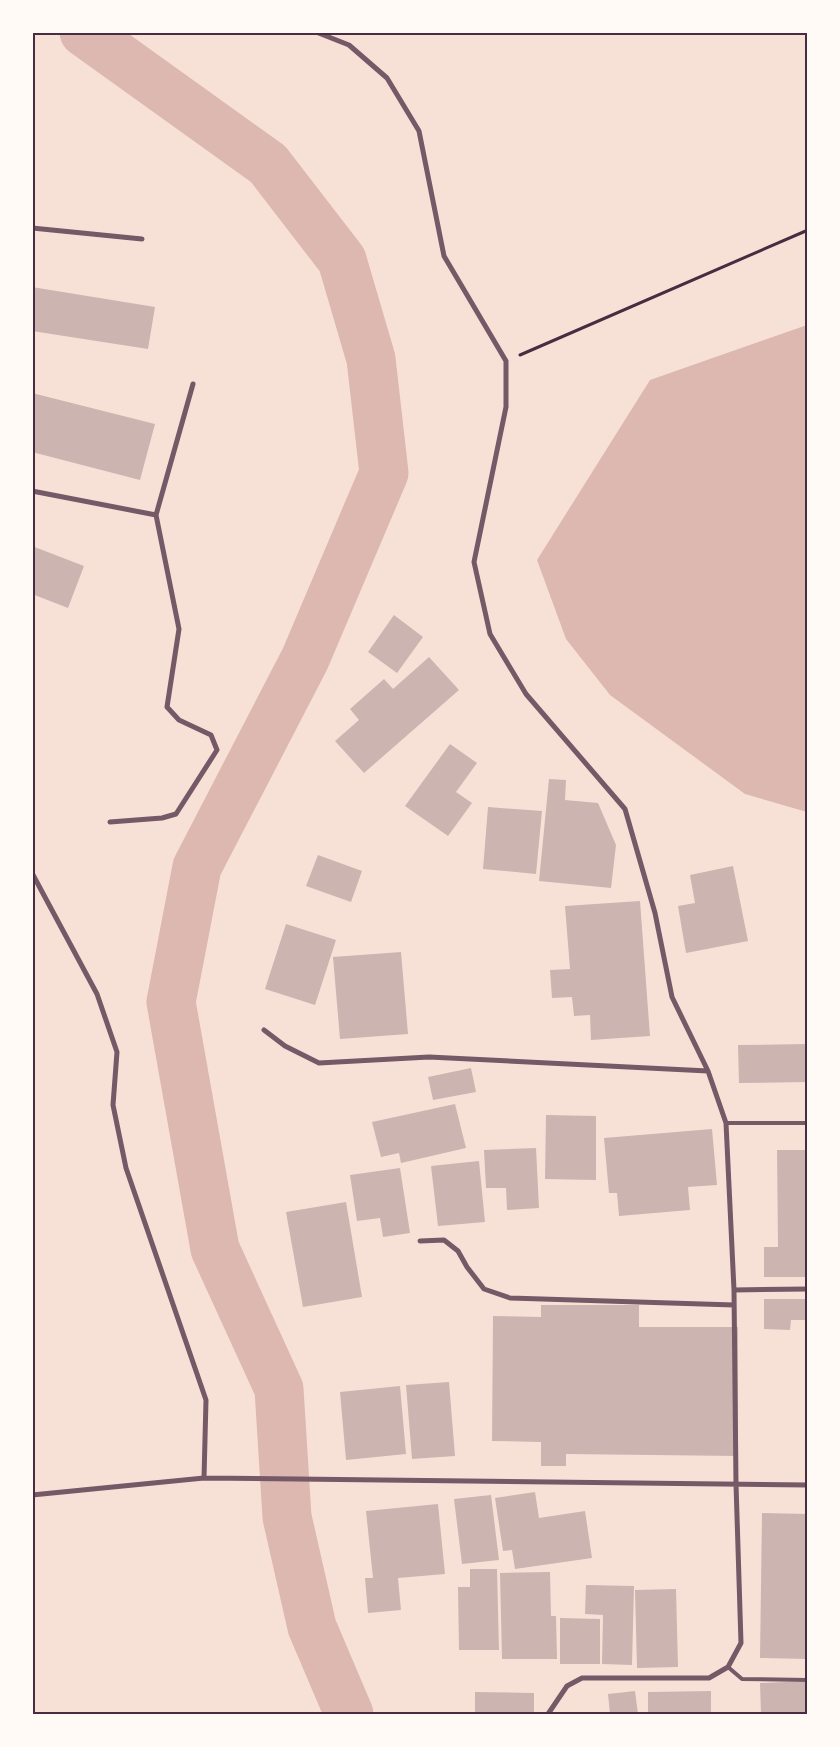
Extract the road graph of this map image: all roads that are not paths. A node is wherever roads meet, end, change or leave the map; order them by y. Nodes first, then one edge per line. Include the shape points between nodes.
1 (316, 32) edge
2 (32, 228) edge
3 (142, 239) dead end
4 (193, 384) dead end
5 (32, 491) edge
6 (156, 515) junction
7 (110, 822) dead end
8 (32, 873) edge
9 (264, 1030) dead end
10 (708, 1071) junction
11 (726, 1123) junction
12 (808, 1123) edge
13 (420, 1241) dead end
14 (808, 1289) edge
15 (734, 1290) junction
16 (734, 1305) junction
17 (204, 1478) junction
18 (736, 1484) junction
19 (808, 1485) edge
20 (32, 1495) edge
21 (728, 1667) junction
22 (808, 1680) edge
23 (548, 1714) edge

1 - 10 street via 349,46 387,78 419,131 444,256 506,361 506,407 474,562 490,634 526,694 625,809 655,913 672,997
2 - 3 street
4 - 6 street
5 - 6 street
6 - 7 street via 179,629 167,707 179,720 211,735 217,750 176,814
8 - 17 street via 97,994 117,1052 113,1105 126,1168 206,1400
9 - 10 street via 285,1046 319,1063 430,1057
10 - 11 street
11 - 12 lane
11 - 15 street
13 - 16 street via 444,1240 458,1251 484,1289 510,1298
14 - 15 street
15 - 16 street
16 - 18 street
17 - 18 street
17 - 20 street
18 - 19 street
18 - 21 street via 741,1643
21 - 22 lane via 742,1679
21 - 23 street via 709,1678 582,1678 567,1686

